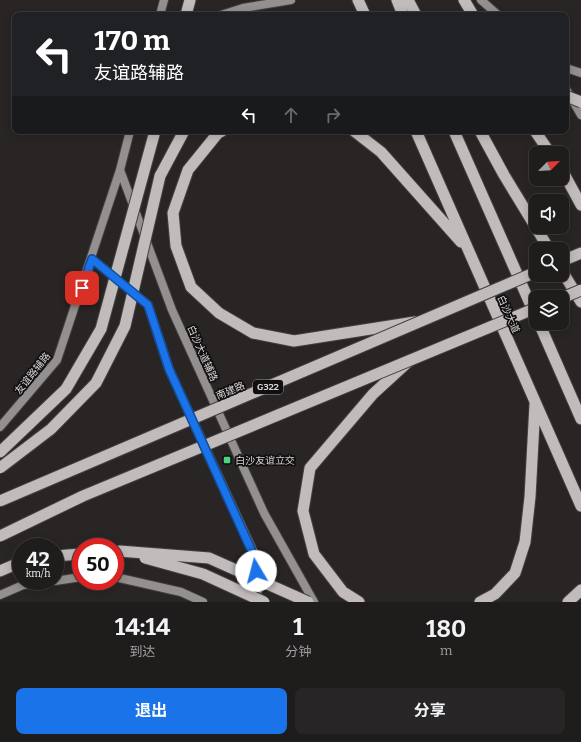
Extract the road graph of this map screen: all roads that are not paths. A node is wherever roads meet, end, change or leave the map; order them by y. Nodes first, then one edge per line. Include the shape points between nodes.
1 (164, 0) edge
2 (190, 0) edge
3 (291, 0) edge
4 (358, 0) edge
5 (397, 0) edge
6 (408, 0) edge
7 (464, 0) edge
8 (481, 0) edge
9 (161, 12) edge
10 (187, 12) edge
11 (230, 12) edge
12 (364, 12) edge
13 (402, 12) edge
14 (414, 12) edge
15 (471, 12) edge
16 (495, 12) edge
17 (569, 69) edge
18 (581, 73) edge
19 (569, 94) edge
20 (569, 97) edge
21 (581, 102) edge
22 (581, 115) edge
23 (129, 134) edge
24 (154, 134) edge
25 (182, 134) edge
26 (217, 134) edge
27 (358, 134) edge
28 (417, 134) edge
29 (455, 134) edge
30 (482, 134) edge
31 (537, 134) edge
32 (545, 146) edge
33 (120, 170) junction
34 (569, 183) edge
35 (581, 204) edge
36 (545, 242) edge
37 (468, 250) junction
38 (581, 253) edge
39 (569, 258) edge
40 (92, 259) junction
41 (529, 275) edge
42 (569, 282) edge
43 (581, 290) edge
44 (569, 295) edge
45 (529, 301) edge
46 (581, 302) edge
47 (529, 311) edge
48 (421, 321) junction
49 (542, 330) edge
50 (410, 360) junction
51 (535, 401) junction
52 (581, 419) edge
53 (0, 427) edge
54 (0, 452) edge
55 (0, 468) edge
56 (0, 501) edge
57 (581, 506) edge
58 (0, 536) edge
59 (124, 552) edge
60 (124, 553) edge
61 (12, 566) edge
62 (0, 571) edge
63 (124, 579) edge
64 (12, 590) edge
65 (581, 590) edge
66 (0, 595) edge
67 (204, 602) edge
68 (258, 602) edge
69 (264, 602) edge
70 (308, 602) edge
71 (314, 602) edge
72 (359, 602) edge
73 (480, 602) edge
74 (568, 602) edge

1 - 9 main road
2 - 10 highway
3 - 11 main road
4 - 12 highway
5 - 13 highway
6 - 14 highway
7 - 15 highway
8 - 16 main road
17 - 18 main road
19 - 22 main road
20 - 21 highway, bridge
23 - 33 main road, 友谊路辅路
24 - 54 highway, bridge via 101,329 66,389
25 - 55 highway, bridge via 160,176 125,326 96,383 51,429
26 - 48 highway, bridge via 188,170 173,213 176,246 189,280 192,287 208,303 219,313 253,333 294,341
27 - 37 highway via 381,152
28 - 37 highway, 白沙大道
29 - 45 highway, bridge
30 - 36 highway
31 - 32 highway
33 - 40 main road, 友谊路辅路
33 - 71 main road, 白沙大道辅路 via 172,310 264,513
34 - 35 highway
37 - 51 highway, 白沙大道, bridge
38 - 39 highway
40 - 53 main road, 友谊路辅路 via 57,360
40 - 68 main road via 148,305 169,369 254,556
41 - 48 highway, 南建路 / G322, bridge
42 - 46 highway
43 - 44 highway, bridge
47 - 50 highway, bridge
48 - 56 highway, 南建路 / G322, bridge
49 - 52 highway
50 - 58 highway, bridge via 83,496
50 - 72 highway via 373,394 310,468 303,511 314,554 342,592
51 - 57 highway, 白沙大道
51 - 73 highway via 525,542 515,573 495,594
59 - 70 highway, bridge via 209,558
60 - 69 highway, bridge via 203,574
61 - 62 highway
63 - 67 main road via 181,592
64 - 66 main road
65 - 74 highway

